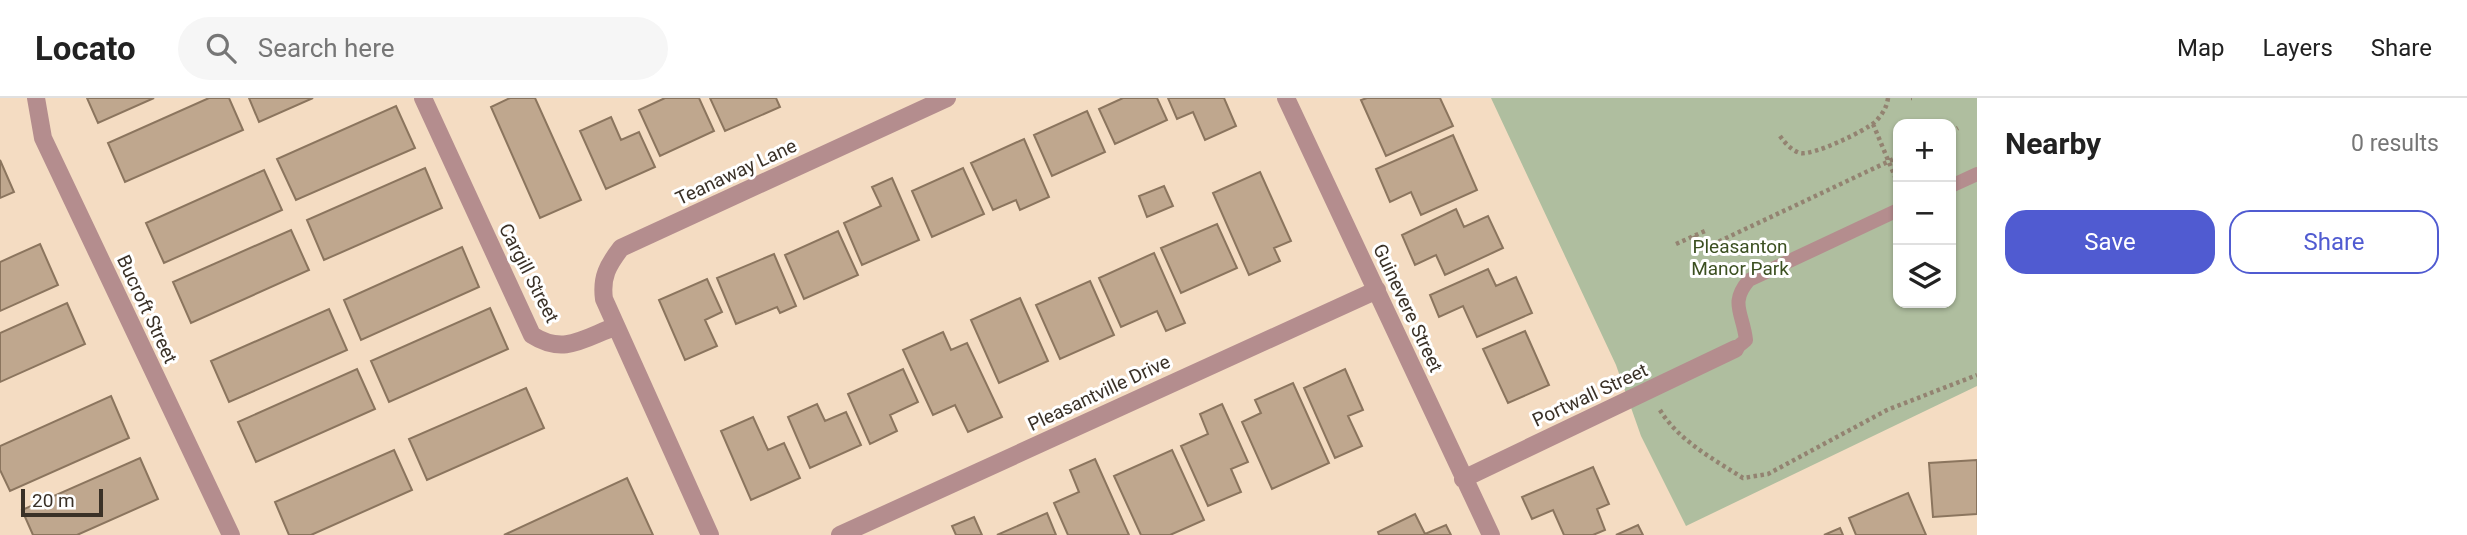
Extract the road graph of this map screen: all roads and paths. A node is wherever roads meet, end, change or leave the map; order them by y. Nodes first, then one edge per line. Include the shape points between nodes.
1 (36, 98) edge
2 (423, 98) edge
3 (947, 98) edge
4 (1286, 98) edge
5 (1888, 98) edge
6 (1873, 124) junction
7 (1780, 136) dead end
8 (1893, 159) edge
9 (1889, 161) junction
10 (1977, 174) edge
11 (1897, 182) edge
12 (1956, 184) edge
13 (1893, 212) edge
14 (1705, 231) dead end
15 (1693, 236) junction
16 (1676, 244) dead end
17 (1377, 290) junction
18 (614, 327) junction
19 (1735, 349) joint
20 (1977, 375) edge
21 (1648, 391) junction
22 (1463, 479) junction
23 (231, 535) edge
24 (710, 535) edge
25 (840, 535) edge
26 (1491, 535) edge

1 - 23 street, Bucroft Street via 43,138
2 - 18 street, Cargill Street via 532,335 546,344 564,346
3 - 18 street, Teanaway Lane via 621,248 602,283
4 - 17 street, Guinevere Street
5 - 6 path
6 - 7 path via 1812,153 1799,153
6 - 9 path
8 - 9 path
9 - 11 path
9 - 15 path via 1703,249
10 - 12 lane
13 - 19 lane via 1749,280 1738,292 1737,306 1746,340
14 - 15 path
15 - 16 path
17 - 22 street, Guinevere Street
17 - 25 street, Pleasantville Drive
18 - 24 street
19 - 21 street, Portwall Street
20 - 21 path via 1886,410 1768,474 1743,478 1669,424
21 - 22 street, Portwall Street
22 - 26 street, Guinevere Street

